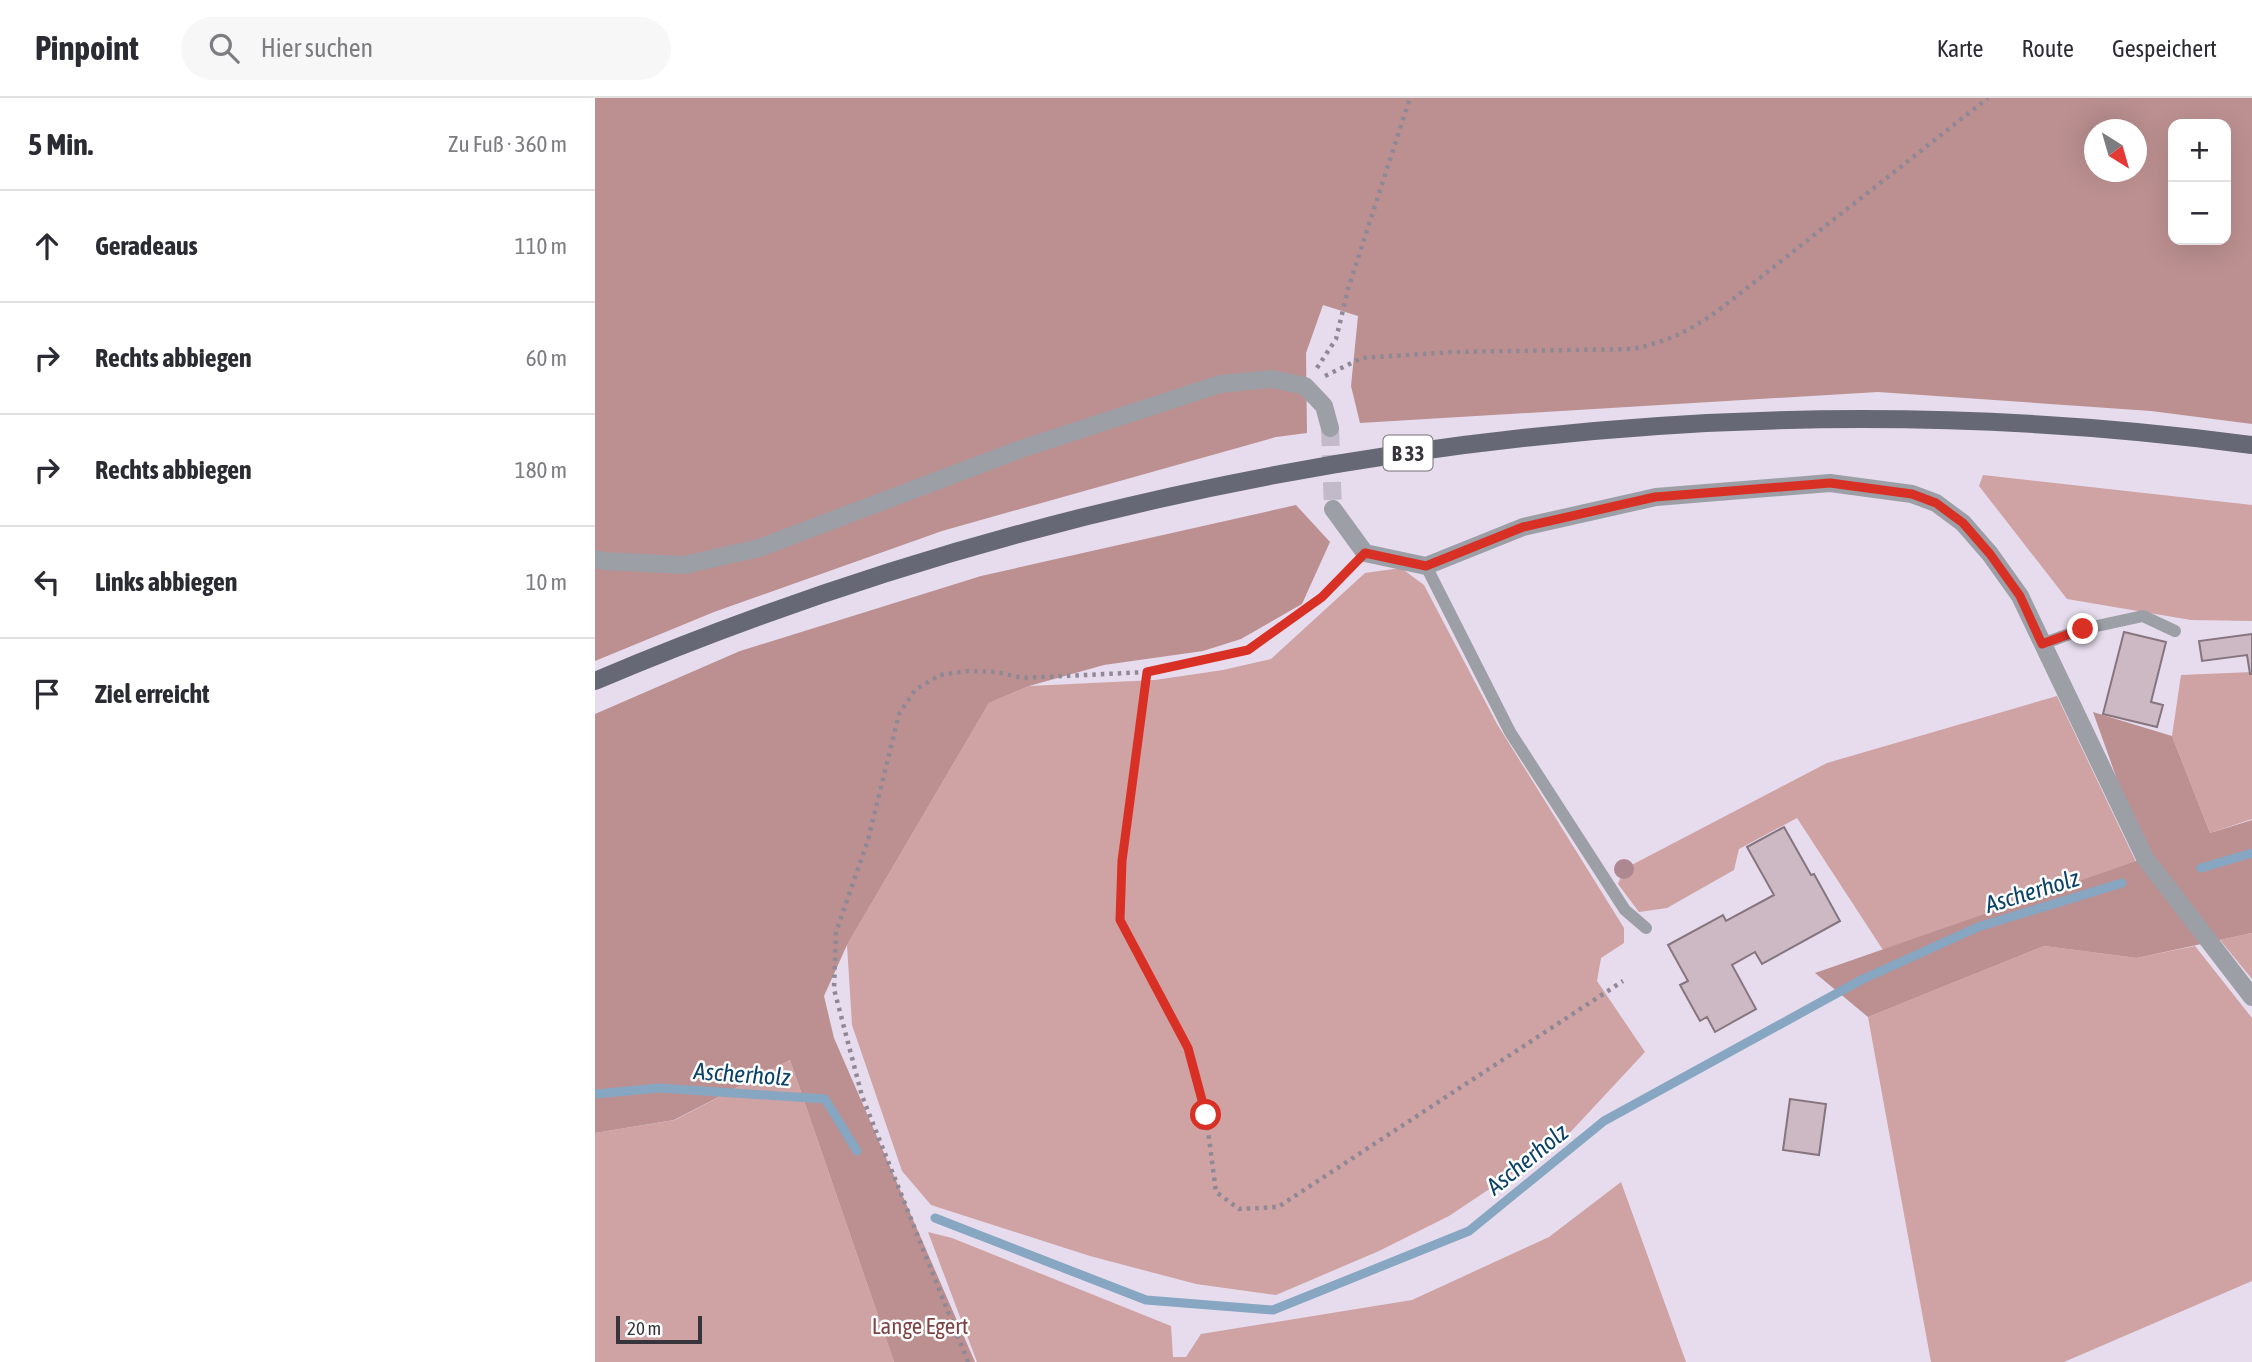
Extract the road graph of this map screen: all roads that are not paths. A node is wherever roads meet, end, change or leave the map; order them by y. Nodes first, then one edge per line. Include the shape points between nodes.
1 (1330, 428) tunnel mouth
2 (2252, 445) edge
3 (1333, 509) tunnel mouth
4 (595, 558) edge
5 (1426, 566) junction
6 (2175, 631) dead end
7 (2042, 644) junction
8 (595, 681) edge
9 (1646, 928) dead end
10 (2252, 997) edge

1 - 4 street via 1324,407 1305,386 1272,379 1220,384 1021,449 759,548 684,565
2 - 8 main road, B 33 via 2051,427 1885,420 1707,424 1553,435 1402,454 1180,494 974,546 854,582
3 - 5 street via 1365,553
5 - 7 street via 1523,527 1655,497 1830,483 1912,494 1936,503 1963,523 2020,596
5 - 9 lane via 1510,732 1625,910
6 - 7 lane via 2143,616 2083,629
7 - 10 street via 2145,858

